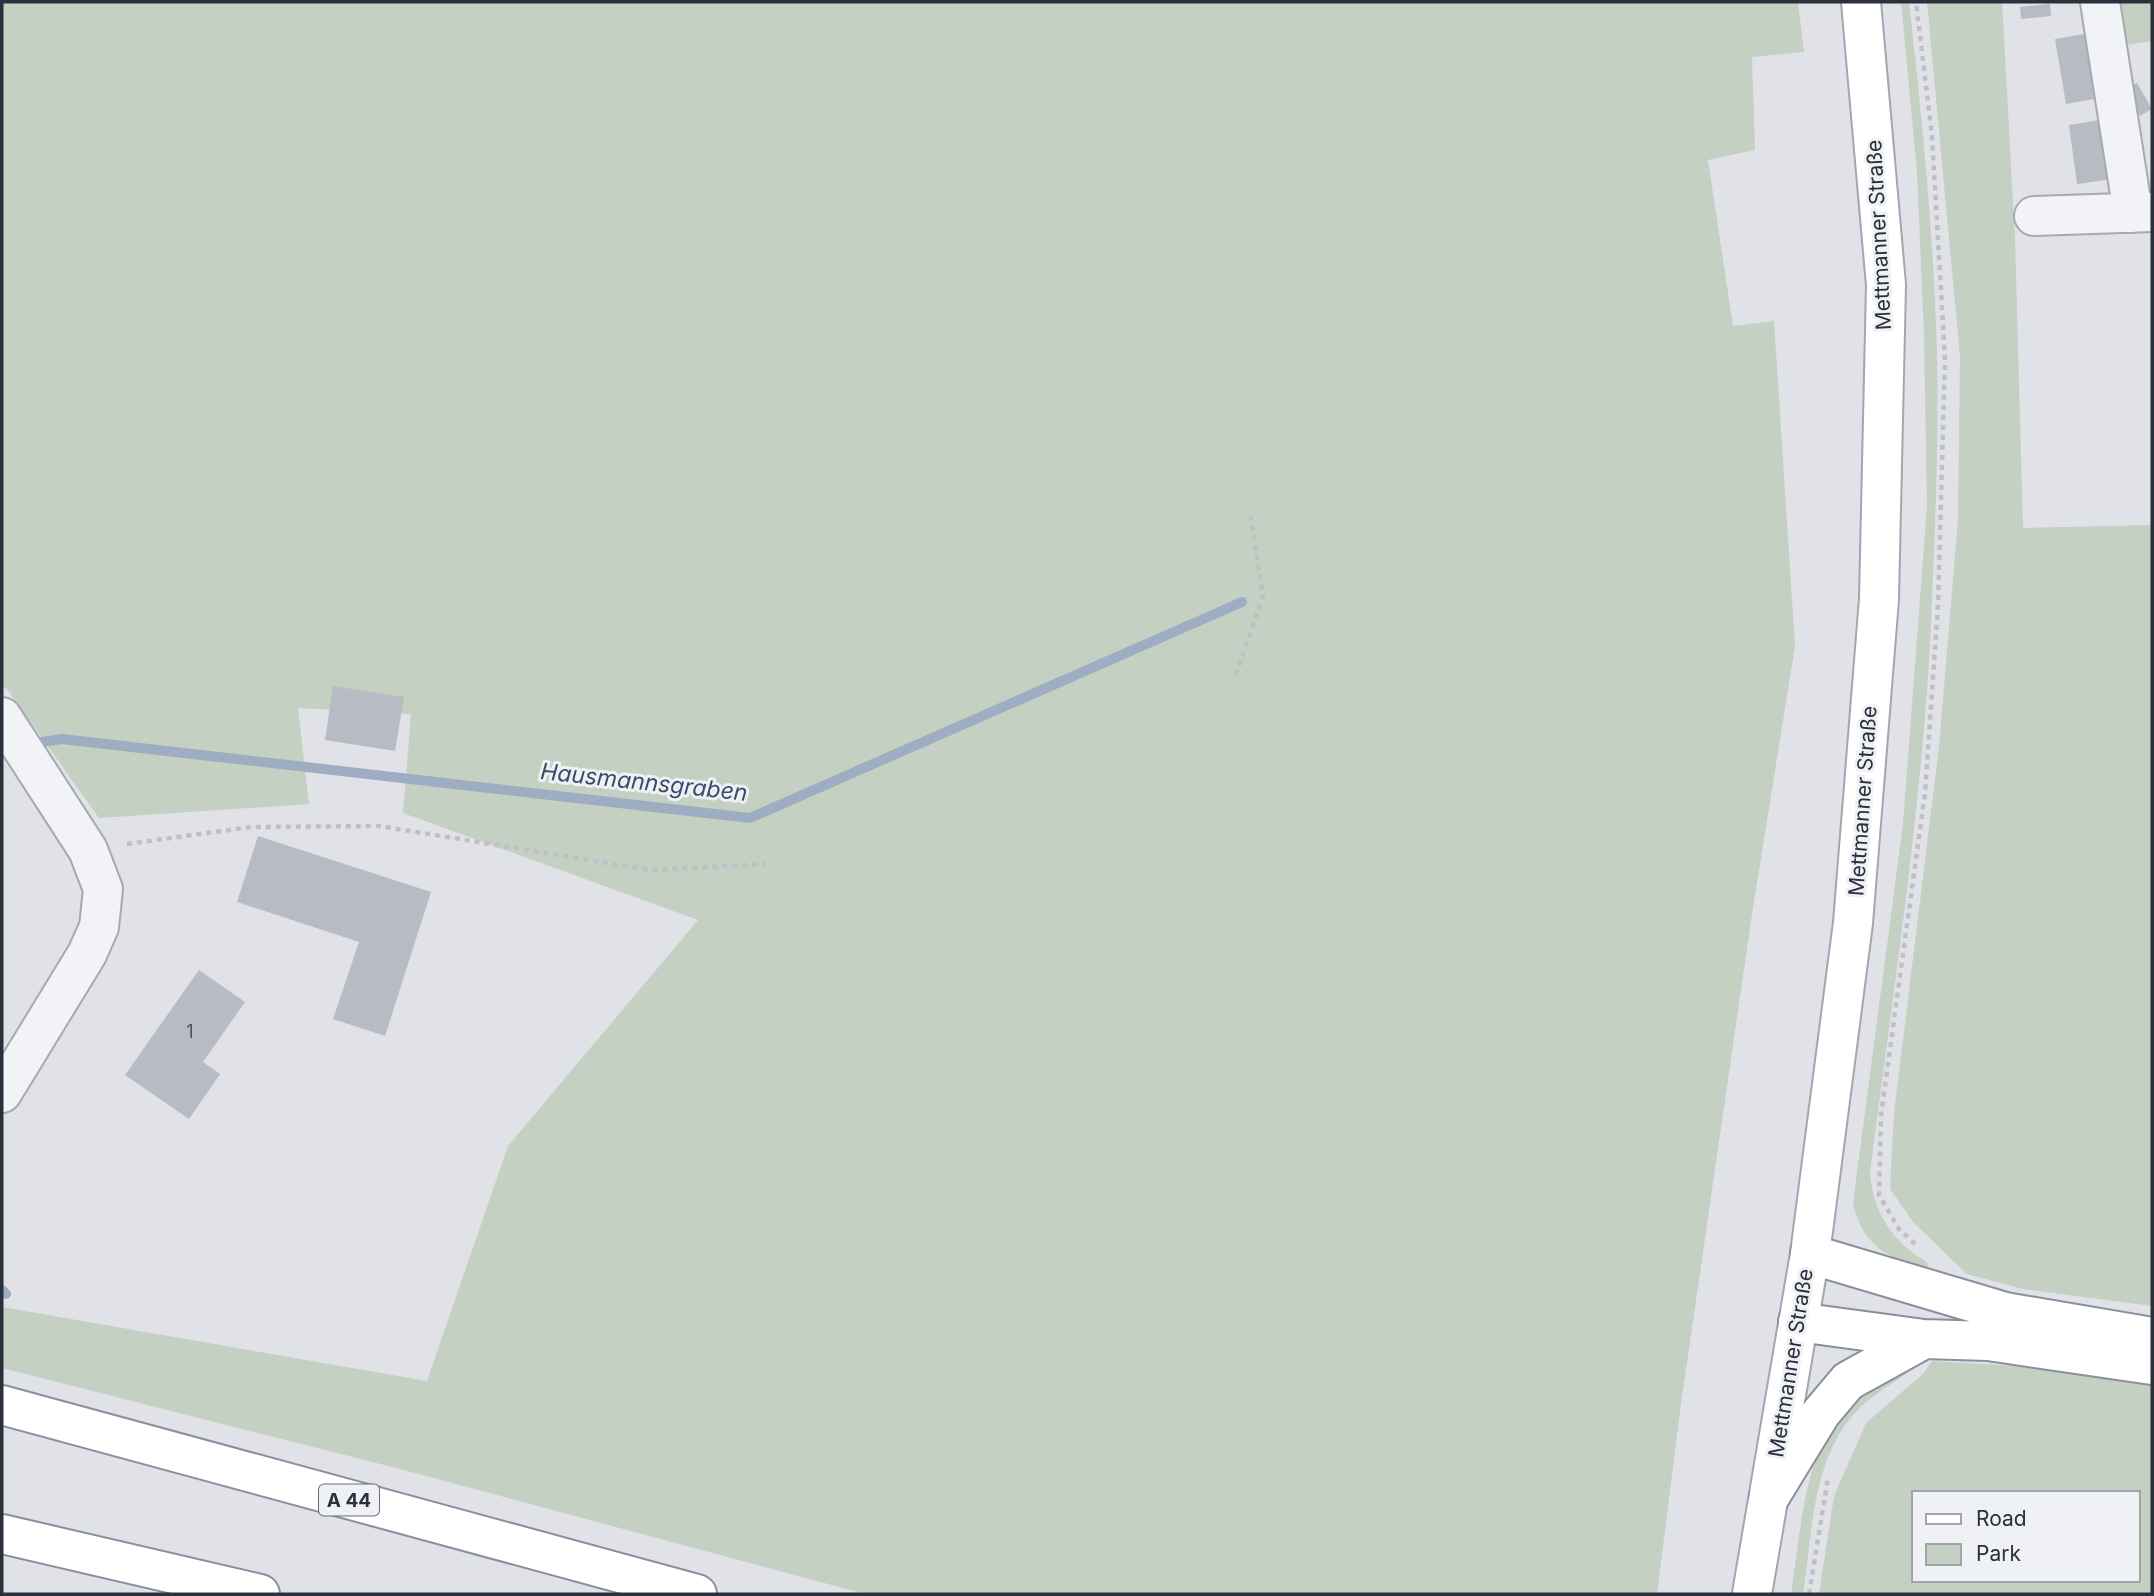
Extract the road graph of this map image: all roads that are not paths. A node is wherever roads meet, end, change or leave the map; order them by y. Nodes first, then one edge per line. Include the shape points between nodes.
1 (1861, 2) edge
2 (2100, 2) edge
3 (2143, 212) edge
4 (2034, 216) dead end
5 (4, 719) edge
6 (2, 1093) edge
7 (1810, 1254) junction
8 (1798, 1322) junction
9 (2152, 1338) edge
10 (1924, 1339) junction
11 (2152, 1366) edge
12 (2, 1405) edge
13 (1769, 1498) junction
14 (2, 1534) edge
15 (250, 1592) edge
16 (697, 1594) edge
17 (1752, 1594) edge

1 - 7 main road, Mettmanner Straße via 1886,285 1879,599 1853,923
2 - 3 street
3 - 4 street
5 - 6 street via 88,850 103,889 99,927 87,954
7 - 8 main road, Mettmanner Straße
7 - 9 main road via 2005,1312
8 - 10 main road
8 - 13 main road, Mettmanner Straße
10 - 11 main road via 1988,1341
10 - 13 main road via 1848,1381 1821,1413
12 - 16 main road, A 44
13 - 17 main road, Mettmanner Straße
14 - 15 main road

